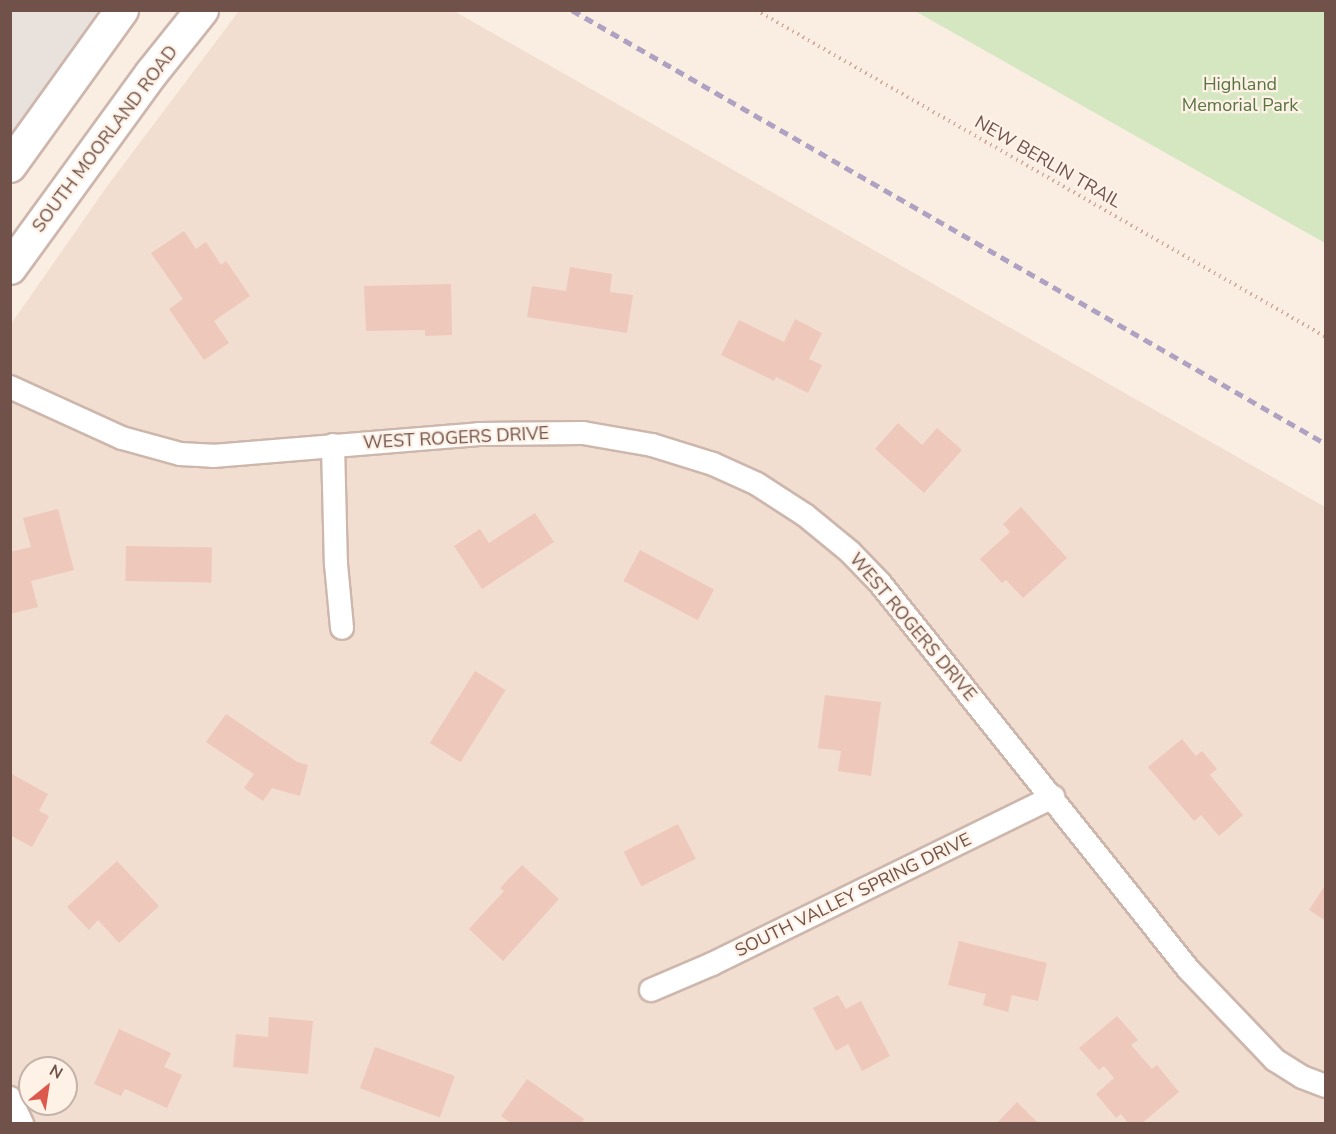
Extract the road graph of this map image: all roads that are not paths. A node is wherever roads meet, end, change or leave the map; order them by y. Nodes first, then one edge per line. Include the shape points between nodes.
1 (122, 10) edge
2 (202, 10) edge
3 (10, 166) edge
4 (10, 268) edge
5 (10, 387) edge
6 (333, 446) junction
7 (342, 627) dead end
8 (1053, 797) junction
9 (651, 990) dead end
10 (1326, 1086) edge
11 (10, 1098) edge
12 (22, 1124) edge

1 - 3 main road
2 - 4 main road, SOUTH MOORLAND ROAD
5 - 6 street, WEST ROGERS DRIVE via 122,438 180,454 213,456
6 - 7 street
6 - 8 street, WEST ROGERS DRIVE via 479,434 583,433 652,445 713,464 757,484 805,515 880,583
8 - 9 street, SOUTH VALLEY SPRING DRIVE
8 - 10 street, WEST ROGERS DRIVE via 1189,970 1248,1034 1275,1060
11 - 12 street

